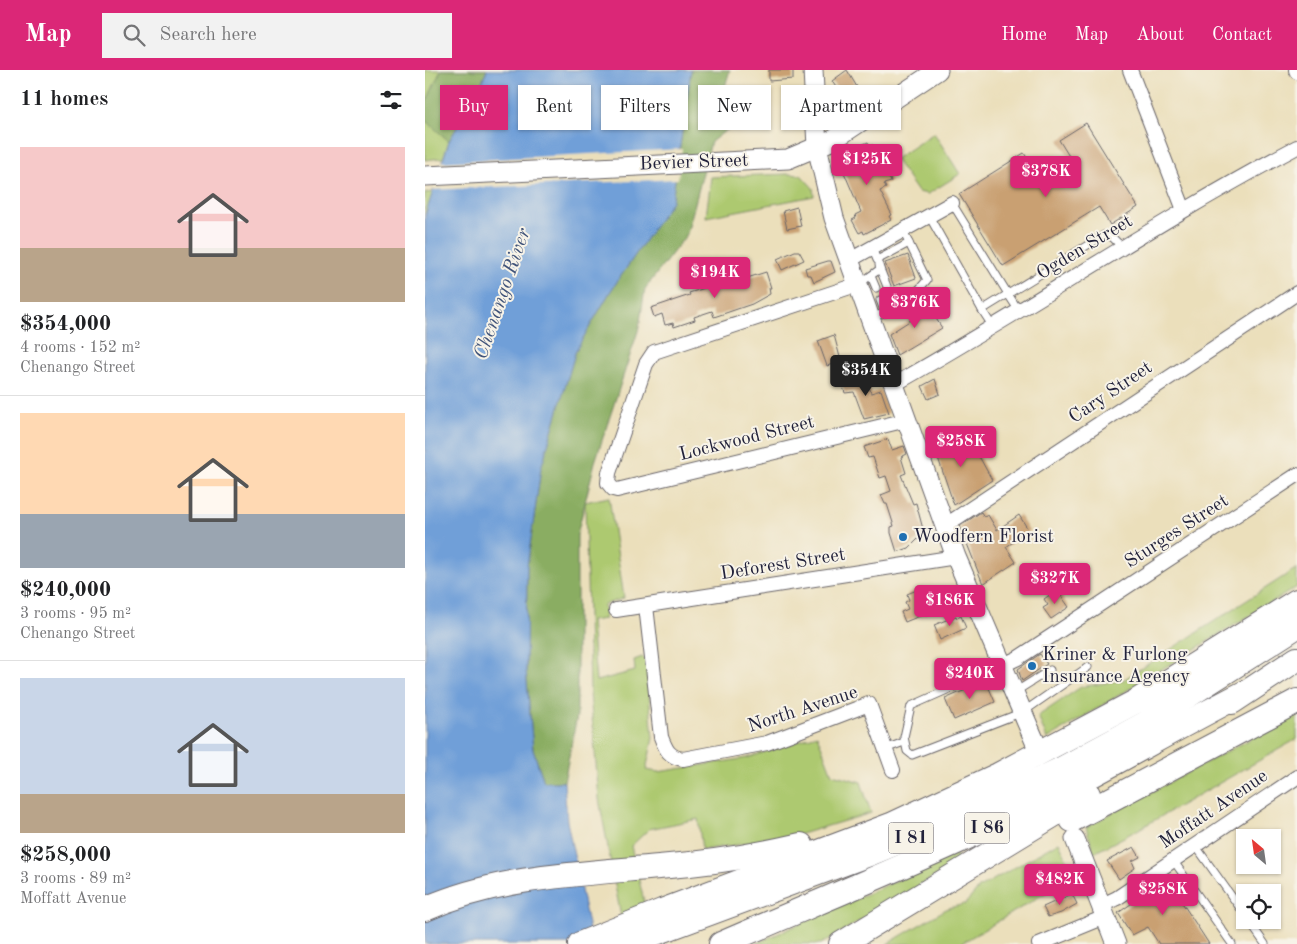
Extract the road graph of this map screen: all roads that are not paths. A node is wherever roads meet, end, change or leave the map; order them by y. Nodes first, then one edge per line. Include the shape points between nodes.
1 (813, 70) edge
2 (938, 70) edge
3 (1130, 70) edge
4 (817, 146) junction
5 (1297, 147) edge
6 (425, 176) edge
7 (951, 203) joint
8 (1184, 210) junction
9 (929, 216) junction
10 (906, 237) junction
11 (1123, 247) junction
12 (875, 254) junction
13 (850, 260) junction
14 (881, 269) junction
15 (869, 283) junction
16 (1297, 293) edge
17 (1008, 294) junction
18 (880, 300) dead end
19 (896, 309) junction
20 (982, 310) junction
21 (1019, 311) junction
22 (878, 316) junction
23 (993, 327) junction
24 (895, 384) junction
25 (907, 420) junction
26 (1297, 475) edge
27 (946, 525) junction
28 (956, 557) junction
29 (1297, 597) edge
30 (1297, 601) edge
31 (647, 606) junction
32 (616, 610) dead end
33 (1273, 616) junction
34 (1297, 626) edge
35 (1297, 659) edge
36 (1001, 666) junction
37 (1088, 667) dead end
38 (1050, 670) dead end
39 (1013, 693) junction
40 (1244, 693) junction
41 (1297, 701) edge
42 (1023, 712) junction
43 (904, 742) junction
44 (1036, 744) dead end
45 (885, 748) junction
46 (893, 770) dead end
47 (1297, 777) edge
48 (924, 808) junction
49 (1075, 839) dead end
50 (1195, 845) junction
51 (1173, 860) junction
52 (1236, 902) edge
53 (906, 906) junction
54 (425, 909) edge
55 (1102, 911) junction
56 (663, 925) junction
57 (1254, 929) edge
58 (580, 944) edge
59 (626, 944) edge
60 (636, 944) edge
61 (721, 944) edge
62 (841, 944) edge
63 (1039, 944) edge
64 (1116, 944) edge
65 (1232, 944) edge
66 (1265, 944) edge

1 - 4 street
2 - 4 street, Bevier Street via 833,140
3 - 8 street
4 - 6 street, Bevier Street via 789,159
4 - 13 street via 834,218
5 - 8 street, Ogden Street
7 - 9 street
7 - 17 lane
8 - 11 street, Ogden Street
9 - 10 street
9 - 20 lane
10 - 12 street
10 - 19 lane via 927,280 906,304
11 - 17 lane via 1112,237 1104,235
11 - 21 street, Ogden Street
12 - 13 street
12 - 14 lane
13 - 15 street
14 - 15 lane
14 - 19 lane
15 - 22 street
15 - 25 street, Lockwood Street via 654,352 645,364 608,483 617,490
16 - 27 street, Cary Street
17 - 20 lane
17 - 21 lane
18 - 22 lane
19 - 22 lane
20 - 23 lane
21 - 23 street, Ogden Street
22 - 24 street
23 - 24 street, Ogden Street
24 - 25 street
25 - 27 street
26 - 36 street, Sturges Street via 1074,622
27 - 28 street
28 - 31 street, Deforest Street
28 - 36 street
29 - 33 highway
30 - 33 highway
31 - 32 street, Deforest Street
31 - 45 street, North Avenue via 661,737 673,758 683,759 767,742 869,704
33 - 48 highway via 1103,721
34 - 56 highway, I 81 via 1168,710 1030,784 907,840
35 - 40 highway
36 - 39 street
36 - 43 lane via 911,706
37 - 42 lane
38 - 39 lane
39 - 42 street
40 - 53 highway via 1177,742
40 - 61 highway, I 86 via 1012,816
41 - 53 highway
42 - 43 lane via 912,755
42 - 44 street
43 - 45 lane
45 - 46 street, North Avenue
47 - 50 street, Moffatt Avenue
48 - 54 highway via 800,846 738,858 515,882 474,891
48 - 56 highway
49 - 55 street
50 - 51 street, Moffatt Avenue
50 - 52 lane
51 - 55 street, Moffatt Avenue
51 - 65 lane
53 - 62 highway
55 - 63 street, Moffatt Avenue
55 - 64 street
56 - 58 highway
56 - 59 highway, I 81
56 - 60 highway
57 - 66 lane

